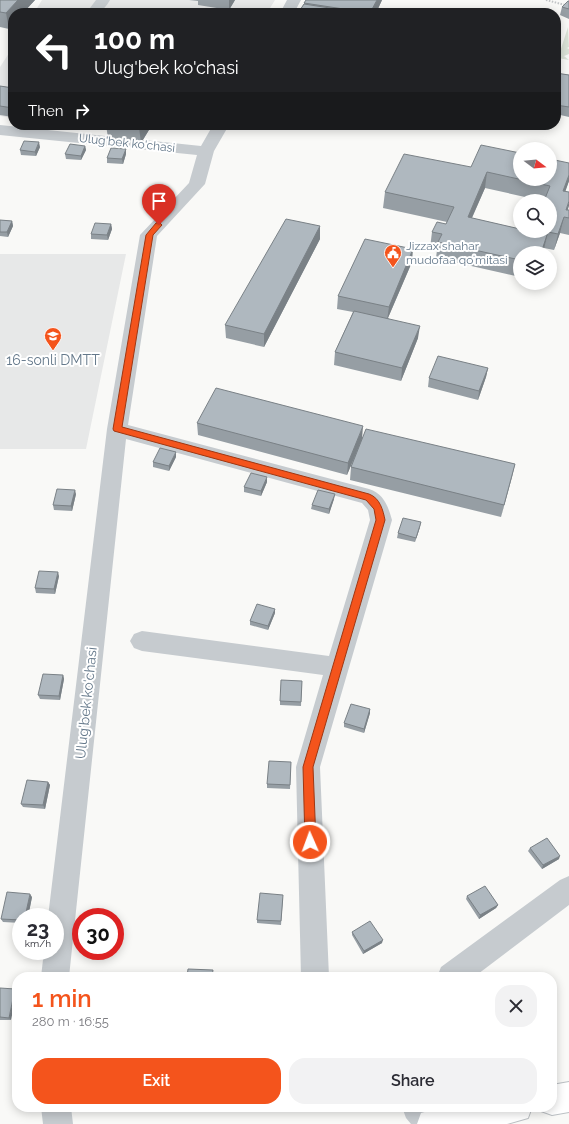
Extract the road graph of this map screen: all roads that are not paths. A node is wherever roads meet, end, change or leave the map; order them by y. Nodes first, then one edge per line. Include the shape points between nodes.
1 (0, 130) edge
2 (218, 130) edge
3 (206, 150) junction
4 (117, 429) junction
5 (142, 641) dead end
6 (338, 667) junction
7 (569, 889) edge
8 (56, 972) edge
9 (315, 972) edge
10 (458, 972) edge
11 (569, 1097) edge
12 (557, 1099) edge
13 (57, 1112) edge
14 (420, 1112) edge
15 (492, 1112) edge
16 (437, 1123) edge
17 (58, 1124) edge

1 - 3 street, Ulug'bek ko'chasi
2 - 3 street, Ulug'bek ko'chasi
3 - 4 street, Ulug'bek ko'chasi via 197,184 149,235
4 - 6 street via 369,498 378,507 380,520
4 - 8 street, Ulug'bek ko'chasi
5 - 6 street
6 - 9 street via 308,767
7 - 10 street
11 - 12 main road
13 - 17 street
14 - 16 street
15 - 16 main road

